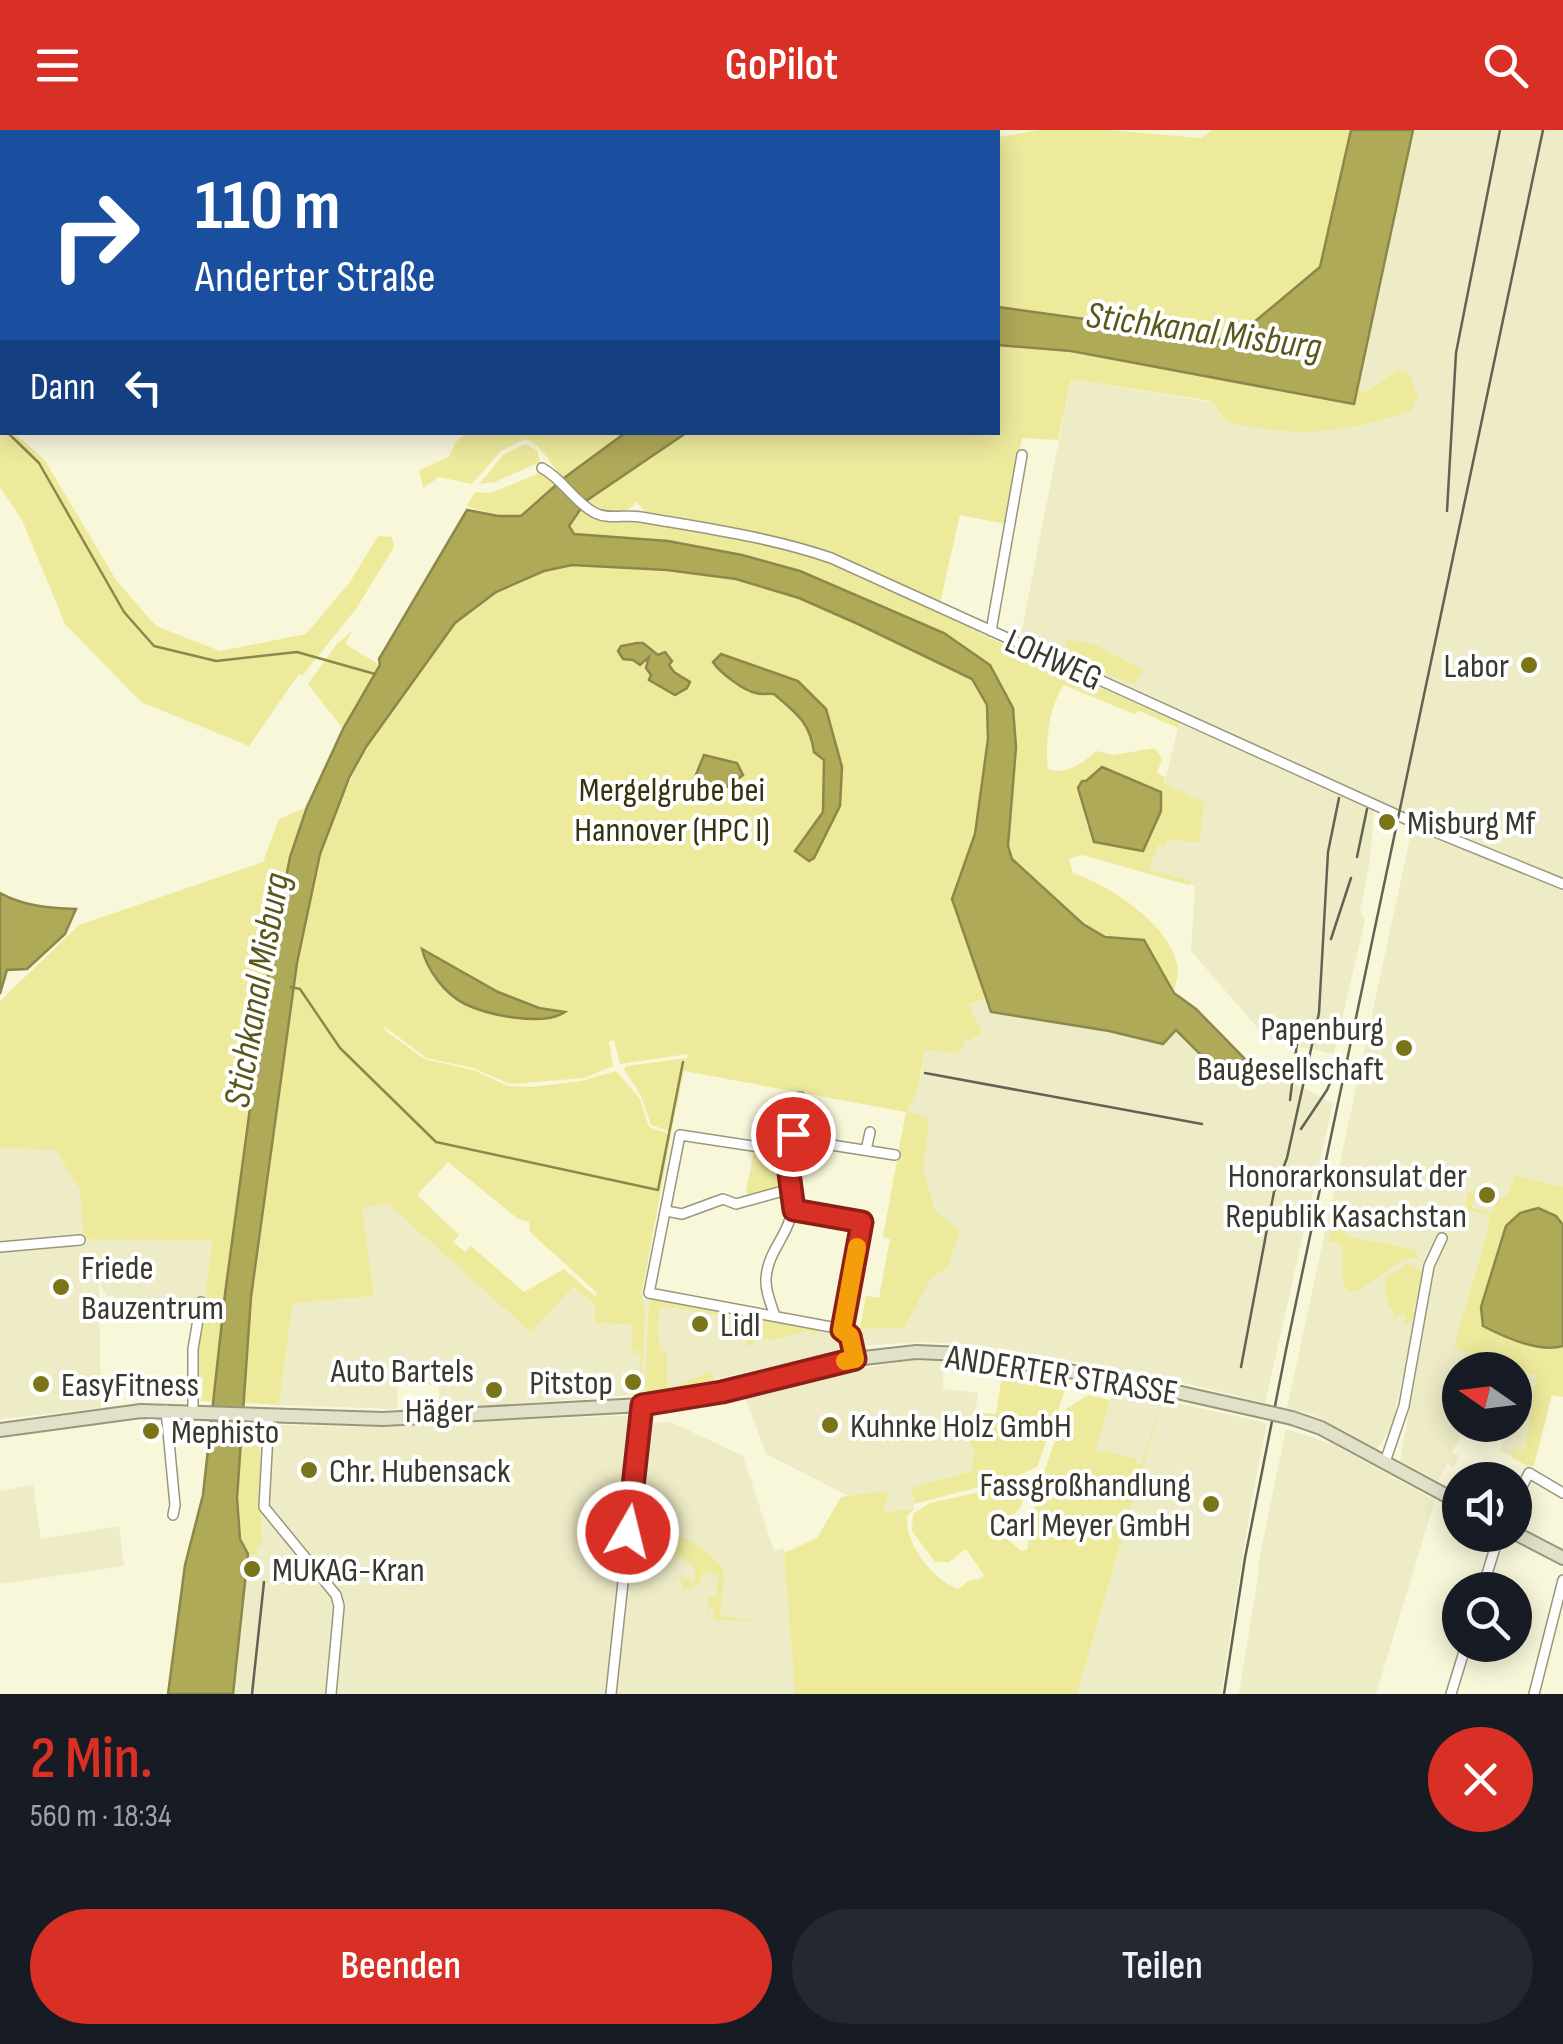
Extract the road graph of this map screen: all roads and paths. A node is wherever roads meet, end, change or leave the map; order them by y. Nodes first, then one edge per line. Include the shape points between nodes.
1 (1022, 455) dead end
2 (542, 468) dead end
3 (990, 631) junction
4 (1563, 884) edge
5 (800, 1097) dead end
6 (870, 1132) dead end
7 (792, 1143) junction
8 (866, 1150) junction
9 (895, 1156) dead end
10 (790, 1189) junction
11 (794, 1210) junction
12 (666, 1211) junction
13 (1442, 1238) dead end
14 (80, 1240) dead end
15 (0, 1248) edge
16 (200, 1302) dead end
17 (774, 1316) junction
18 (842, 1330) junction
19 (855, 1359) junction
20 (642, 1405) junction
21 (166, 1410) junction
22 (199, 1412) junction
23 (269, 1415) junction
24 (0, 1430) edge
25 (1385, 1462) junction
26 (1532, 1474) edge
27 (1563, 1492) edge
28 (1442, 1493) edge
29 (173, 1515) dead end
30 (1532, 1542) edge
31 (1563, 1558) edge
32 (1563, 1580) edge
33 (1461, 1662) edge
34 (331, 1694) edge
35 (611, 1694) edge
36 (1452, 1694) edge
37 (1534, 1694) edge

1 - 3 street
2 - 3 street, LOHWEG via 606,516 636,516 816,552
3 - 4 street, LOHWEG
5 - 7 street
6 - 8 street
7 - 8 street
7 - 10 street
7 - 12 street via 766,1148 680,1135
8 - 9 street
10 - 11 street
10 - 12 street via 736,1204 723,1199 682,1214
11 - 17 street via 766,1274
11 - 18 street via 862,1222
12 - 17 street via 649,1293
13 - 25 street via 1429,1266 1404,1406
14 - 15 street
16 - 22 street via 193,1349
17 - 18 street
18 - 19 street
19 - 20 main road, ANDERTER STRASSE
19 - 25 main road, ANDERTER STRASSE, bridge via 916,1352 988,1357 1131,1382 1292,1418
20 - 23 main road, ANDERTER STRASSE via 415,1418
20 - 35 street
21 - 22 main road, ANDERTER STRASSE
21 - 24 main road, ANDERTER STRASSE
21 - 29 street
22 - 23 main road, ANDERTER STRASSE
23 - 34 street via 264,1507 329,1584 339,1606
25 - 28 main road, ANDERTER STRASSE
26 - 27 street
30 - 31 main road
32 - 37 street
33 - 36 street

